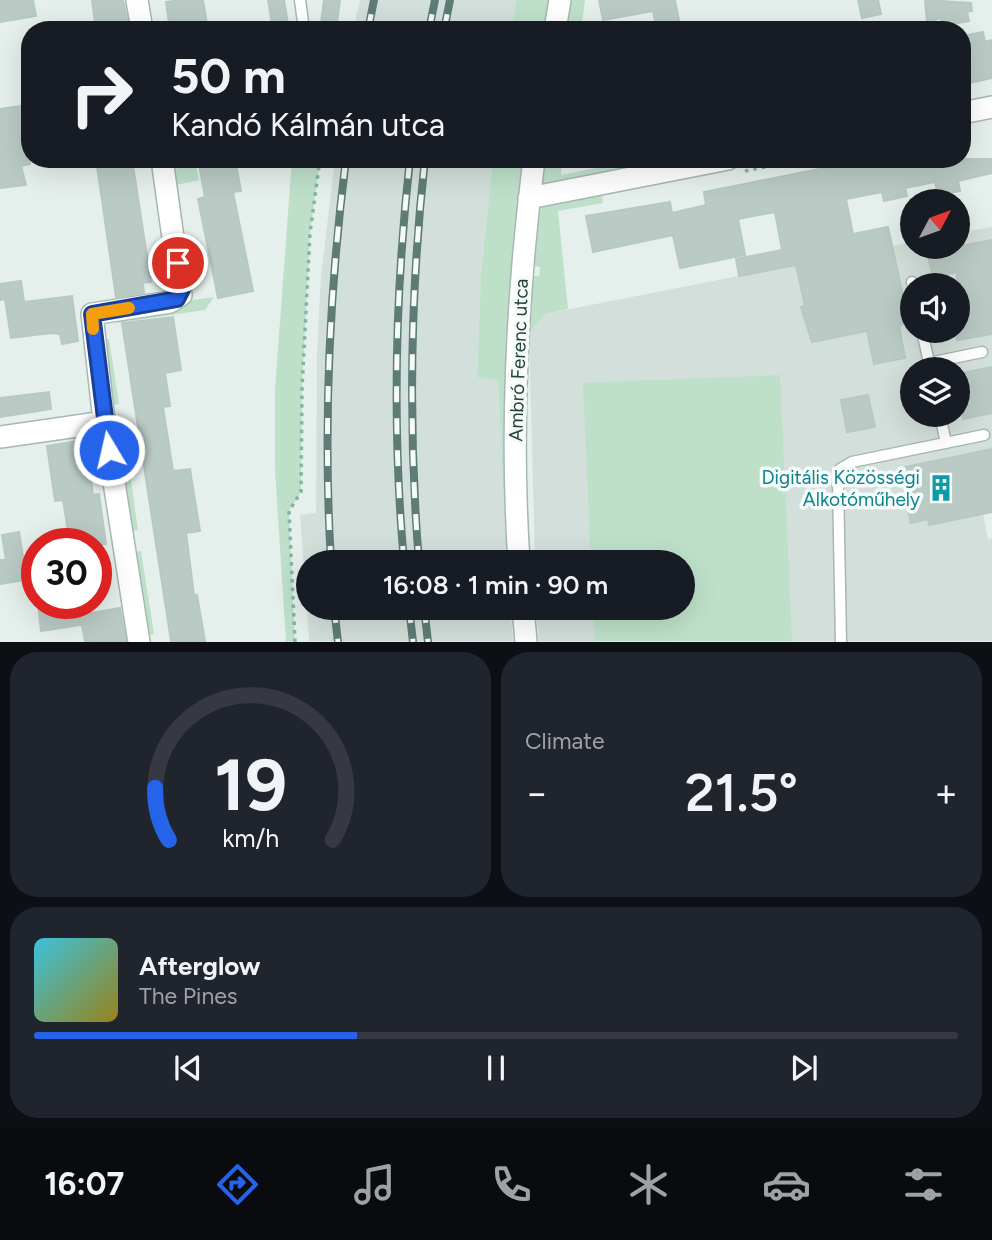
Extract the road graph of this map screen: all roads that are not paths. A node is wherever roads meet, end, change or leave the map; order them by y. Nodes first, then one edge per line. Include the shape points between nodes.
1 (137, 0) edge
2 (300, 0) edge
3 (560, 0) edge
4 (140, 21) edge
5 (303, 21) edge
6 (556, 21) edge
7 (992, 107) edge
8 (971, 111) edge
9 (163, 168) edge
10 (533, 168) edge
11 (681, 168) edge
12 (529, 198) junction
13 (982, 352) dead end
14 (963, 357) edge
15 (105, 422) junction
16 (943, 427) edge
17 (984, 435) dead end
18 (0, 438) edge
19 (946, 443) junction
20 (519, 550) edge
21 (524, 620) edge
22 (139, 642) edge
23 (526, 642) edge
24 (841, 642) edge

1 - 4 street
2 - 5 lane
3 - 6 street
7 - 8 street
9 - 15 street via 182,289 170,302 92,314
10 - 12 street, Ambró Ferenc utca
11 - 12 street
12 - 20 street, Ambró Ferenc utca via 513,402
13 - 14 lane
15 - 18 street
15 - 22 street
16 - 19 lane
17 - 19 lane
19 - 24 lane via 852,462 841,469
21 - 23 street

